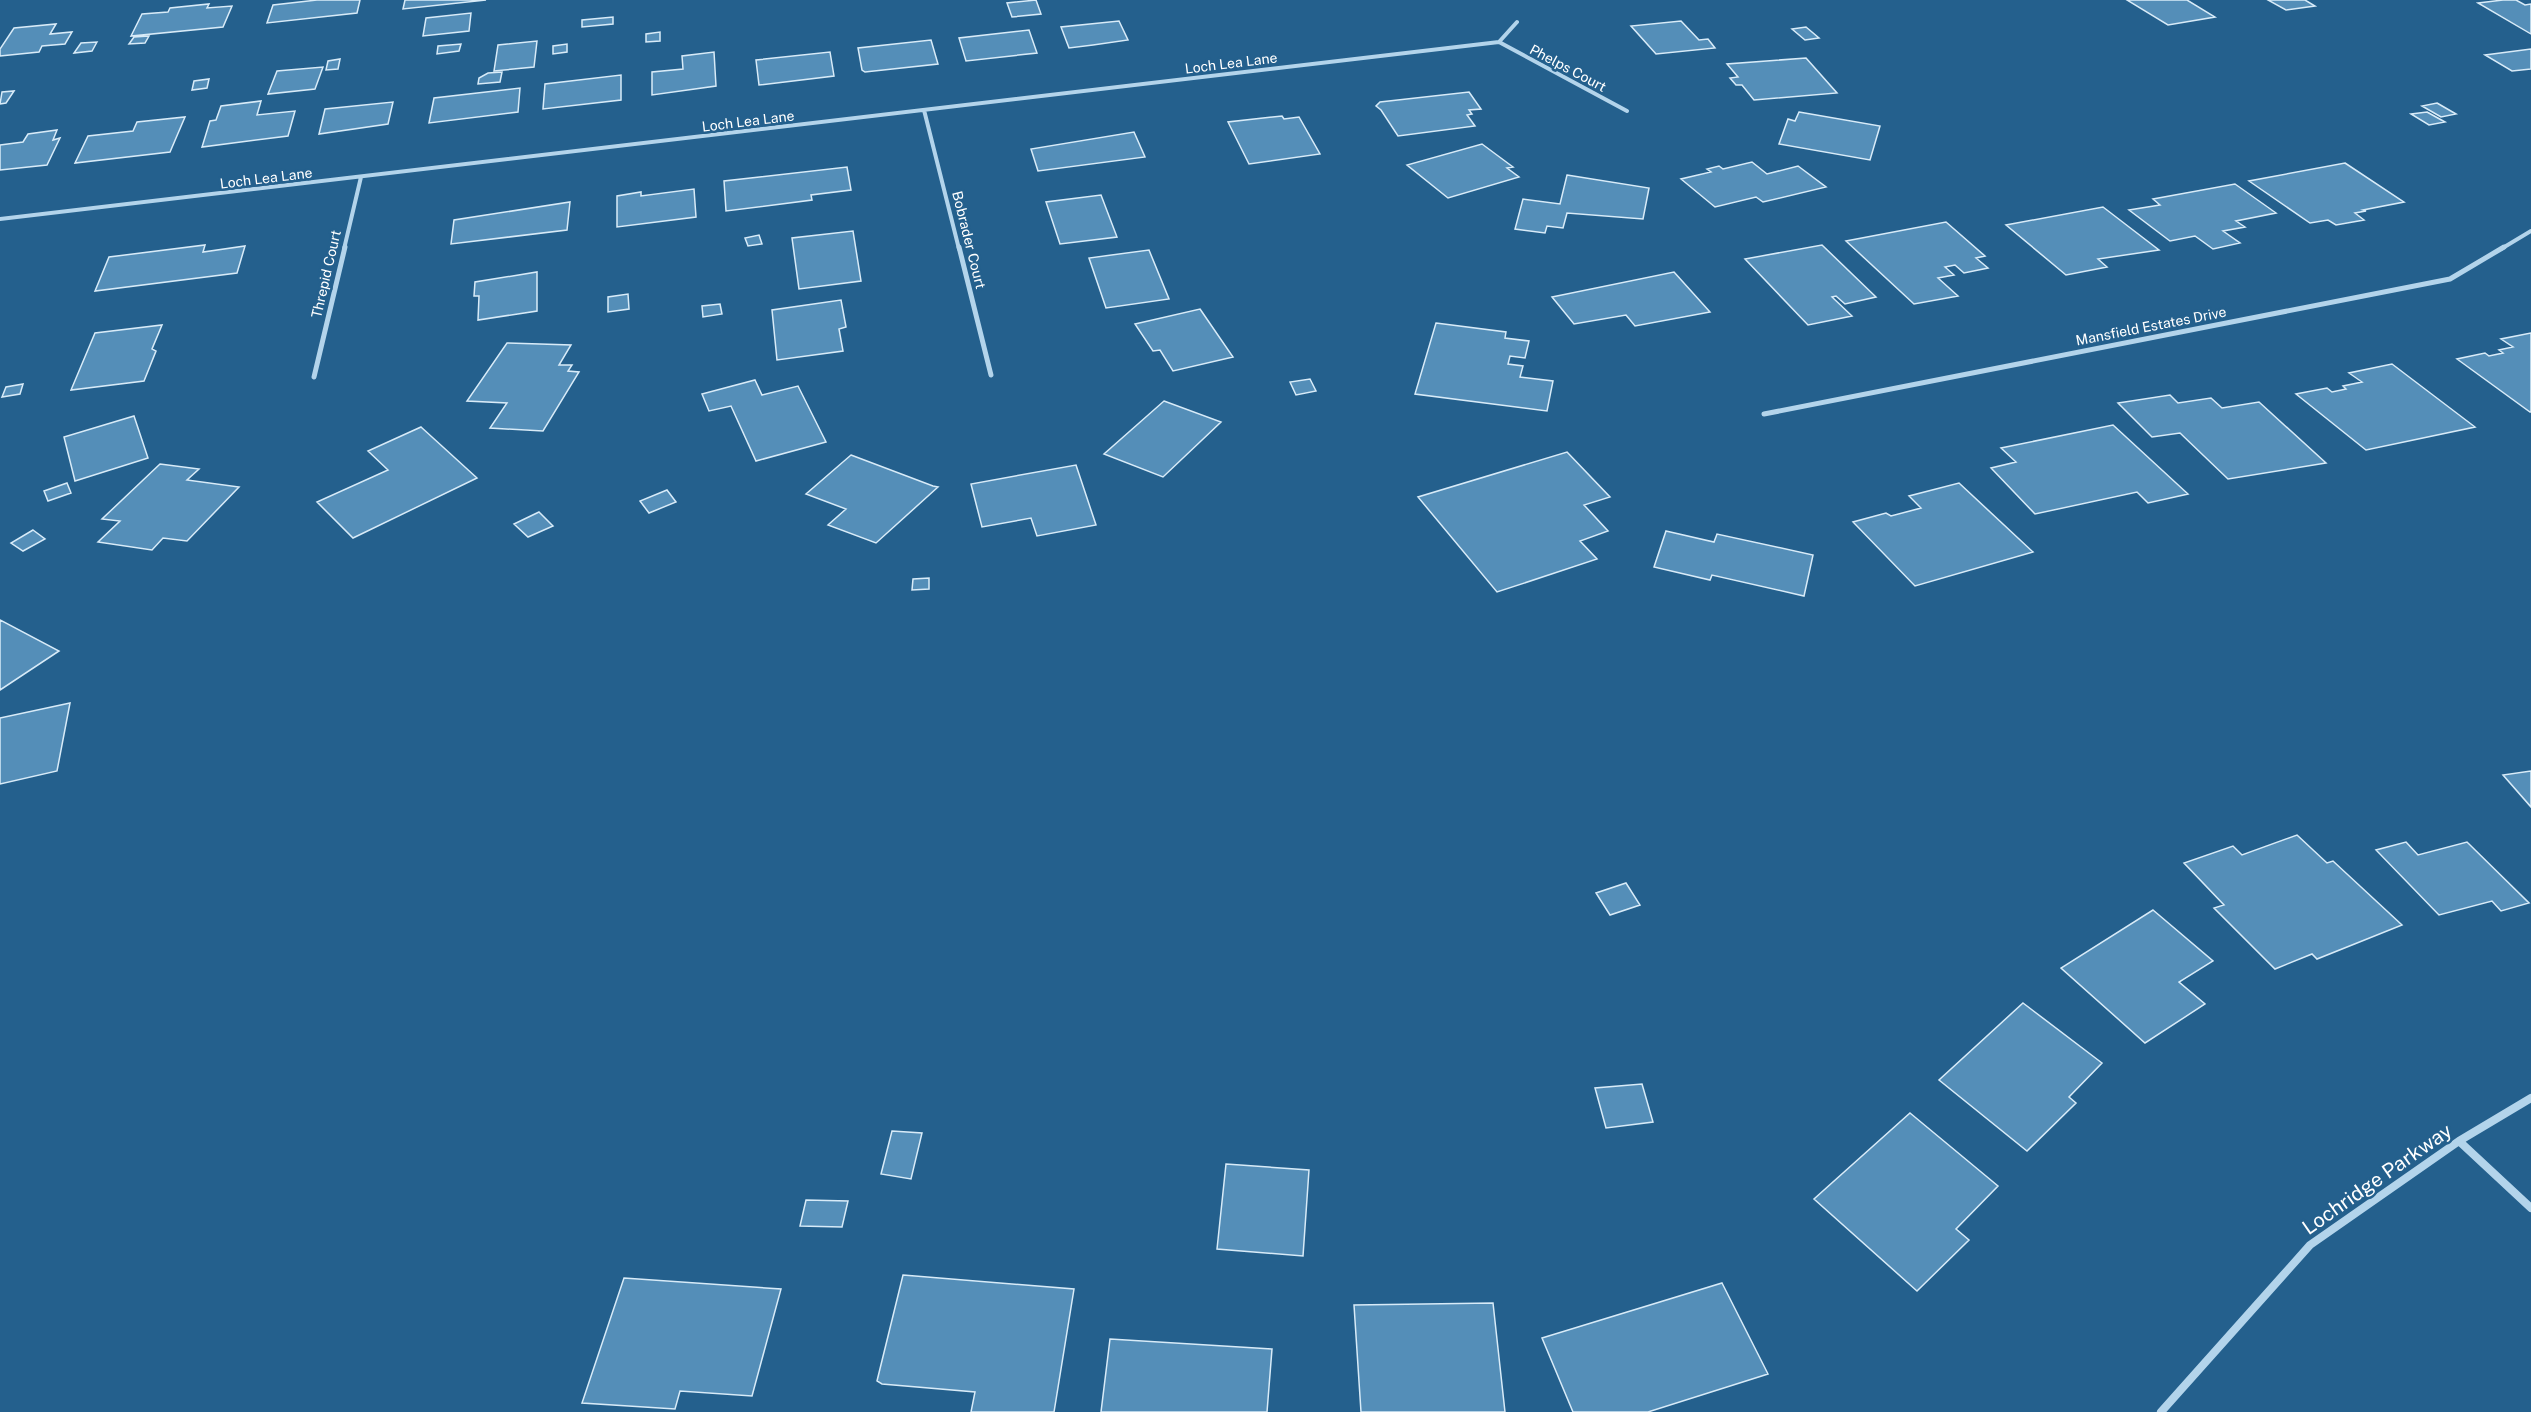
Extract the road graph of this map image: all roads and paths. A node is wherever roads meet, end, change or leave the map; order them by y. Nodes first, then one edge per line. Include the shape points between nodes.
1 (1517, 22) dead end
2 (1499, 42) junction
3 (924, 110) junction
4 (1628, 111) dead end
5 (361, 177) junction
6 (0, 219) edge
7 (2531, 231) edge
8 (992, 375) dead end
9 (314, 377) dead end
10 (1764, 414) dead end
11 (2531, 1098) edge
12 (2459, 1141) junction
13 (2531, 1208) edge
14 (2161, 1412) edge

1 - 2 street
2 - 3 street, Loch Lea Lane
2 - 4 street, Phelps Court
3 - 5 street, Loch Lea Lane
3 - 8 street, Bobrader Court
5 - 6 street, Loch Lea Lane
5 - 9 street, Threpid Court
7 - 10 street, Mansfield Estates Drive via 2450,279
11 - 12 street, Lochridge Parkway
12 - 13 street
12 - 14 street, Lochridge Parkway via 2310,1245

